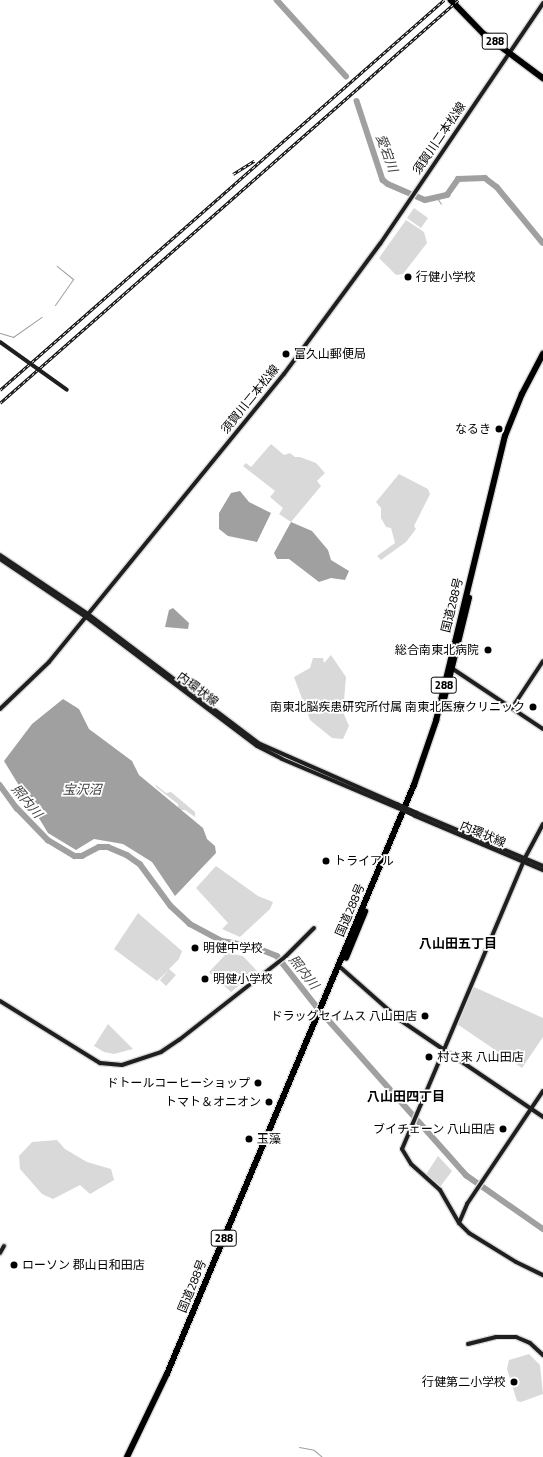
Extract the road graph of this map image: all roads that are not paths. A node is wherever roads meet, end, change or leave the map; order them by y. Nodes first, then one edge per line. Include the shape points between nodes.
1 (450, 0) edge
2 (543, 3) edge
3 (509, 52) junction
4 (543, 78) edge
5 (0, 342) edge
6 (543, 354) edge
7 (543, 359) edge
8 (67, 390) dead end
9 (0, 555) edge
10 (0, 559) edge
11 (87, 616) junction
12 (543, 661) edge
13 (450, 667) junction
14 (512, 708) junction
15 (0, 709) edge
16 (543, 729) edge
17 (543, 824) edge
18 (524, 860) junction
19 (543, 866) edge
20 (543, 870) edge
21 (314, 928) dead end
22 (340, 968) junction
23 (0, 1001) edge
24 (443, 1049) junction
25 (543, 1091) edge
26 (531, 1109) junction
27 (543, 1117) edge
28 (459, 1223) junction
29 (4, 1246) dead end
30 (0, 1253) edge
31 (543, 1275) edge
32 (468, 1344) dead end
33 (543, 1355) edge
34 (129, 1457) edge

1 - 3 highway, 288 via 477,28
2 - 3 street, 須賀川二本松線
3 - 4 highway, 288
3 - 11 street, 須賀川二本松線 via 372,254 284,374
5 - 8 street, bridge via 54,378
6 - 13 highway, 国道288号 / 288 via 522,394 505,436
7 - 13 highway, 国道288号 / 288 via 523,398 506,445
9 - 11 street, 内環状線
10 - 11 street, 内環状線
11 - 15 street, 須賀川二本松線 via 39,674
11 - 18 street, 内環状線, bridge via 260,744
12 - 14 street
13 - 14 street
13 - 22 highway, 国道288号 / 288 via 418,775
14 - 16 street
17 - 18 street
18 - 19 street
18 - 20 street
18 - 24 street
21 - 23 street via 283,958 164,1050 122,1065 100,1063
22 - 24 street via 381,1006
22 - 34 highway, 国道288号 / 288 via 159,1398
24 - 26 street
24 - 28 street via 402,1148 411,1164 440,1190
25 - 26 street
26 - 27 street
26 - 28 street via 476,1189
28 - 31 street via 485,1244
29 - 30 street
32 - 33 street via 510,1336 525,1340

